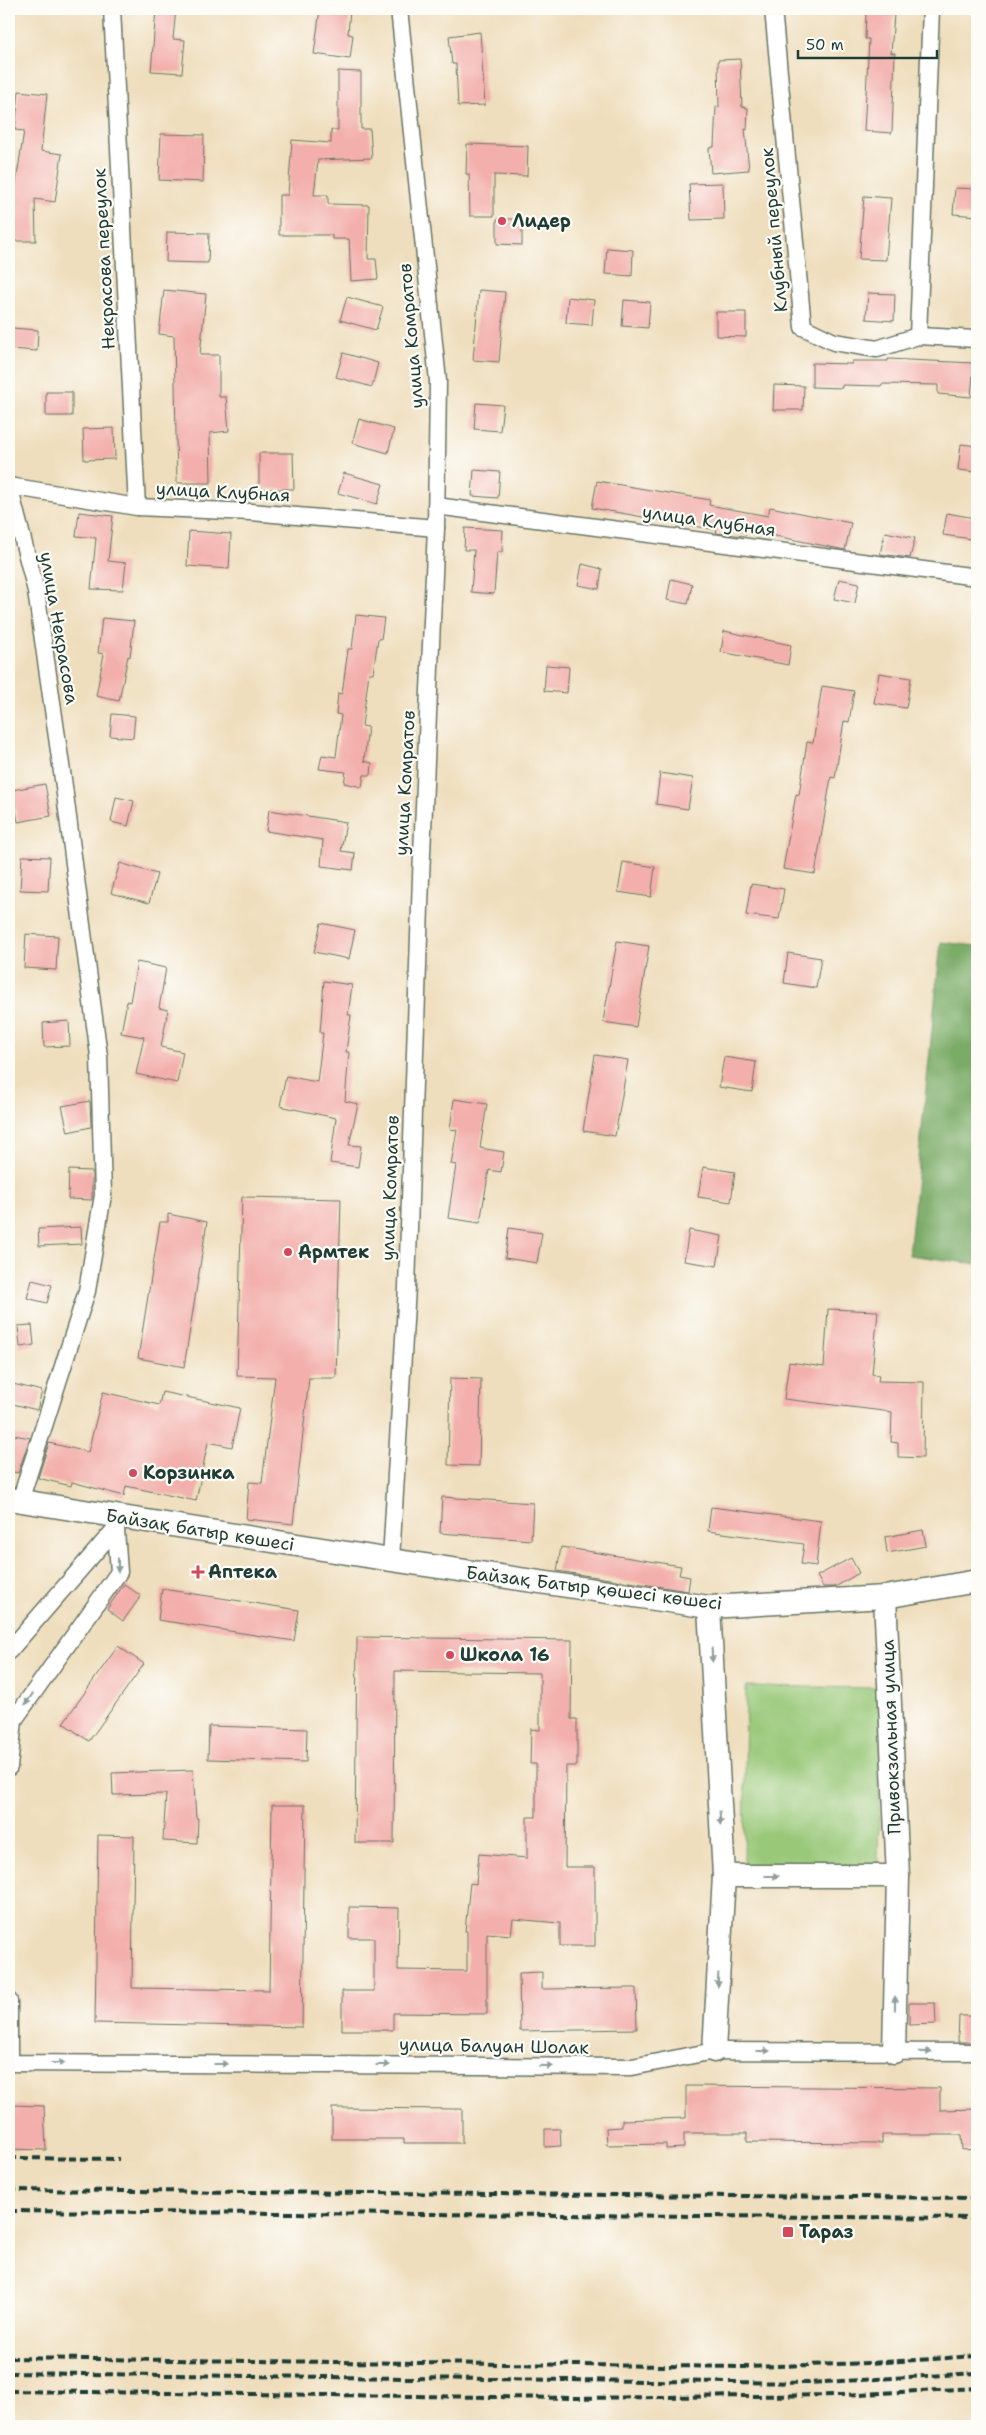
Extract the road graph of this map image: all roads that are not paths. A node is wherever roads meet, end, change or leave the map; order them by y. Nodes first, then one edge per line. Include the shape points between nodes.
1 (112, 9) edge
2 (399, 9) edge
3 (773, 9) edge
4 (932, 9) edge
5 (918, 336) junction
6 (977, 339) edge
7 (9, 486) edge
8 (436, 506) junction
9 (137, 507) junction
10 (436, 528) junction
11 (977, 577) edge
12 (14, 1500) edge
13 (116, 1522) junction
14 (391, 1560) junction
15 (977, 1581) edge
16 (885, 1597) junction
17 (710, 1607) junction
18 (9, 1651) edge
19 (9, 1767) edge
20 (724, 1876) junction
21 (898, 1876) junction
22 (9, 2001) edge
23 (714, 2050) junction
24 (894, 2052) junction
25 (977, 2052) edge
26 (9, 2063) edge

1 - 9 street, Некрасова переулок
2 - 8 street, улица Комратов via 438,381
3 - 5 street, Клубный переулок via 803,327 834,342 877,349
4 - 5 street
5 - 6 street, Клубный переулок
7 - 9 street, улица Клубная
7 - 12 street, улица Некрасова via 36,591 63,779 99,1056 104,1195 87,1291
8 - 10 street, улица Комратов
8 - 11 street, улица Клубная
9 - 10 street, улица Клубная via 251,512
10 - 14 street, улица Комратов via 407,1287
12 - 13 street, Байзақ батыр көшесі
13 - 14 street, Байзақ батыр көшесі
13 - 18 street
13 -> 19 street via 119,1572 14,1720
14 - 17 street, Байзақ Батыр қөшесі көшесі
15 - 16 street, Байзақ Батыр қөшесі көшесі
16 - 17 street, Байзақ Батыр қөшесі көшесі
16 - 21 street, Привокзальная улица
17 -> 20 street
20 -> 21 street
20 -> 23 street
24 -> 21 street, Привокзальная улица
22 - 26 street
23 -> 24 street, улица Балуан Шолак
26 -> 23 street, улица Балуан Шолак via 632,2067
24 -> 25 street, улица Балуан Шолак

